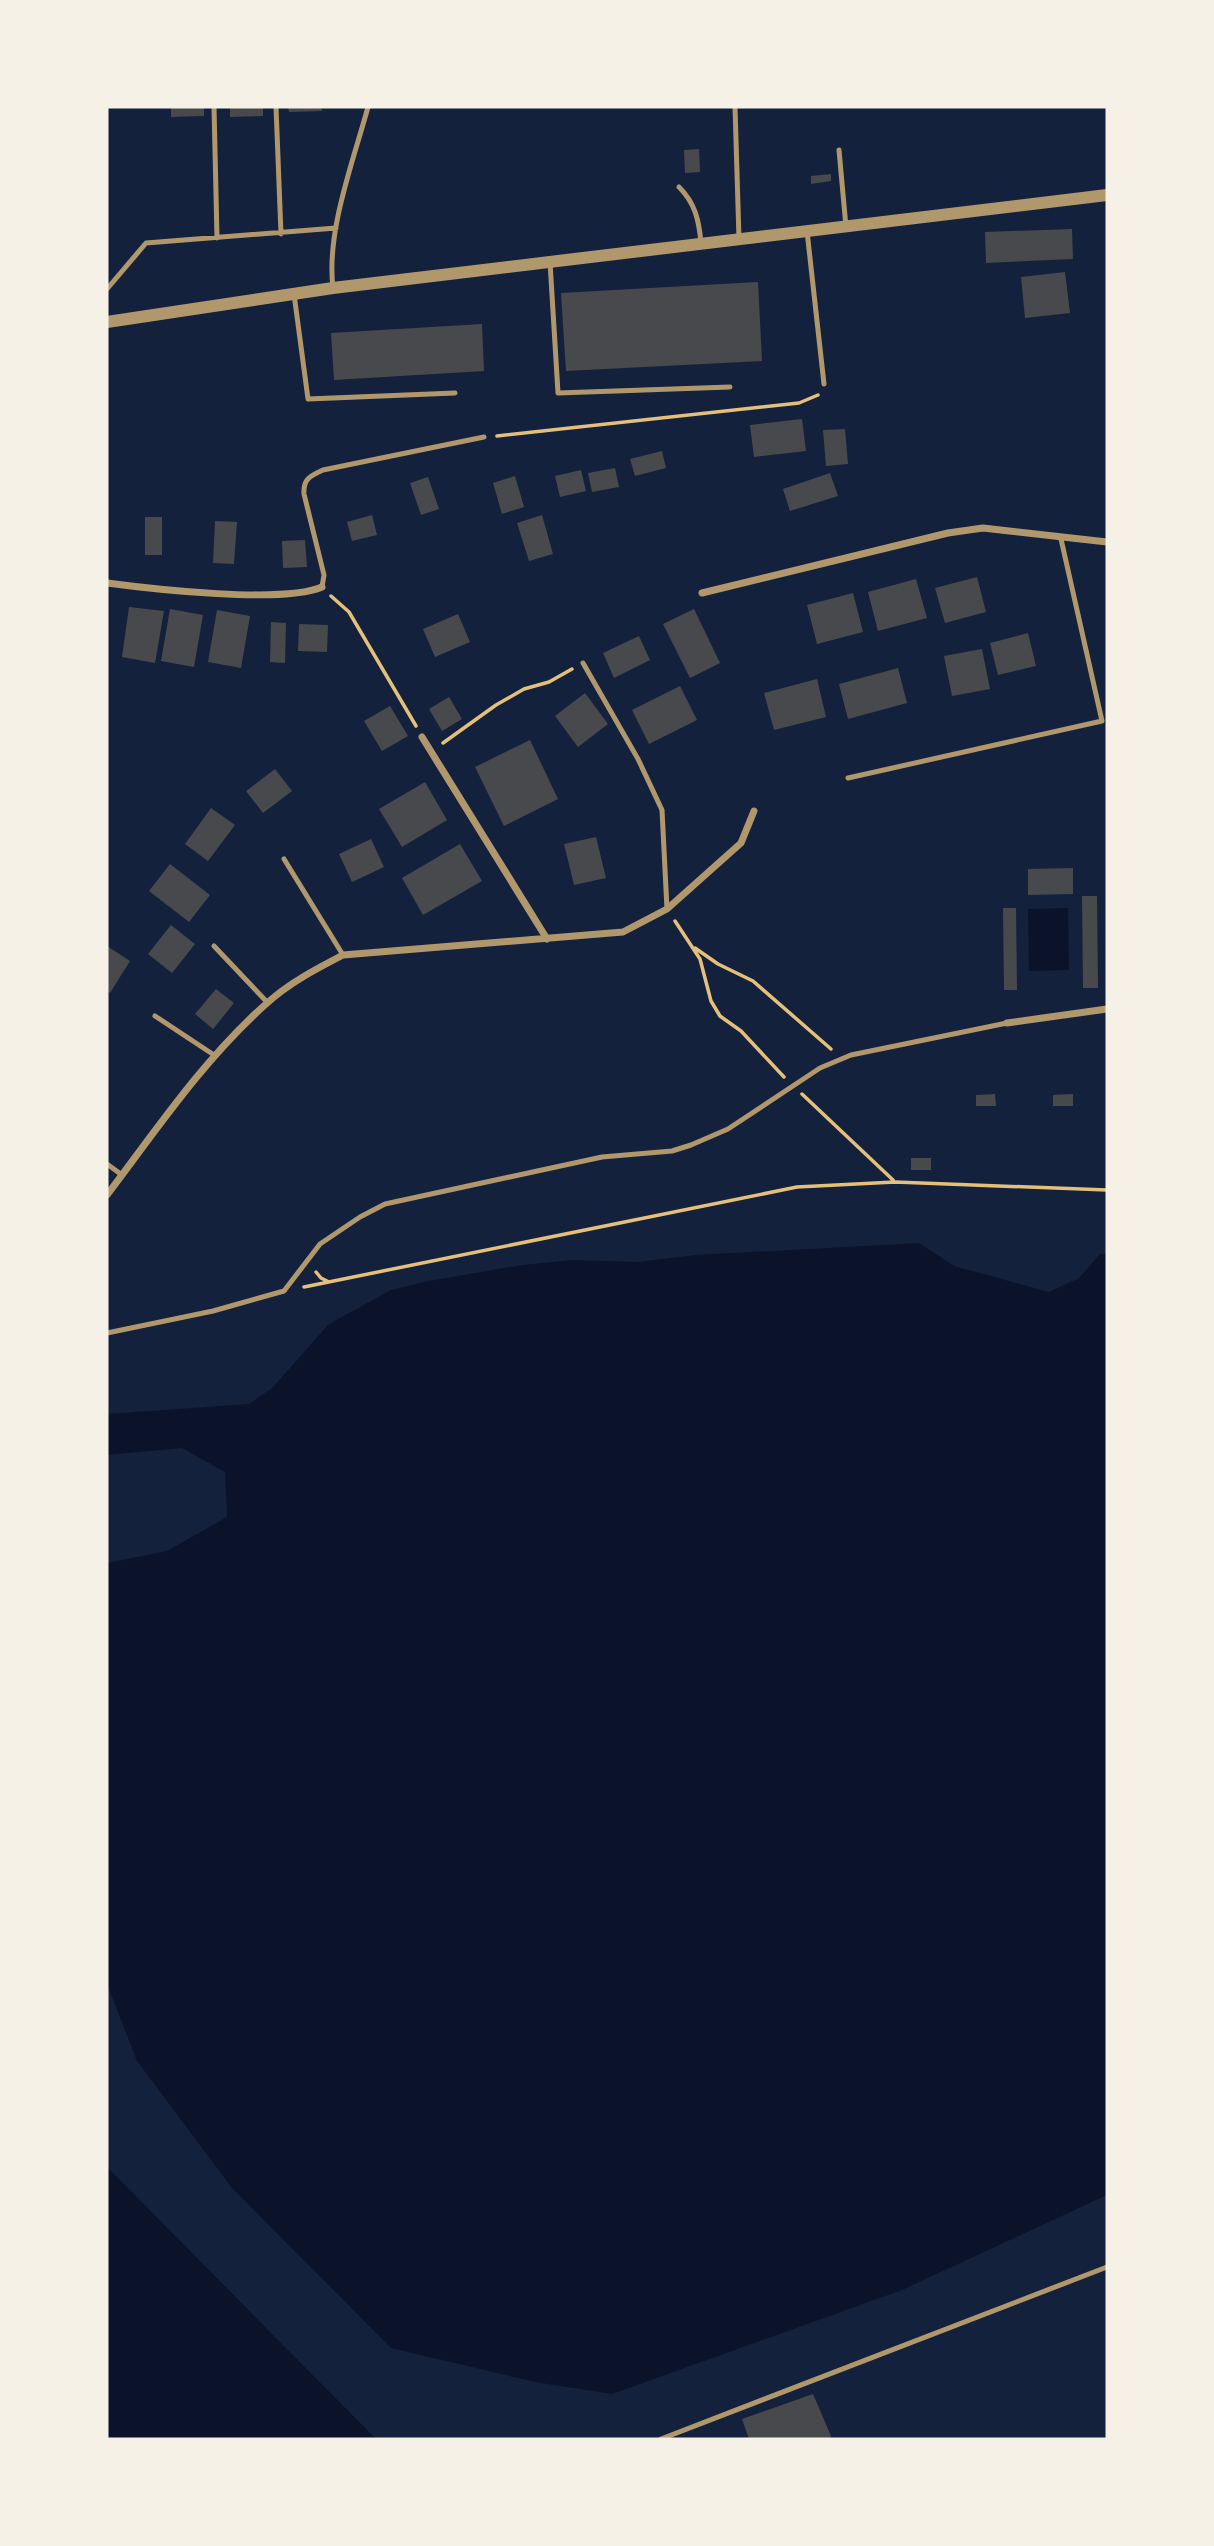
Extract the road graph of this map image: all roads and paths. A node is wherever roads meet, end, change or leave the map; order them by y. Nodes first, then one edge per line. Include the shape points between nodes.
1 (214, 107) edge
2 (276, 107) edge
3 (368, 107) edge
4 (735, 107) edge
5 (839, 150) dead end
6 (679, 187) dead end
7 (1107, 195) edge
8 (846, 227) junction
9 (336, 228) junction
10 (807, 231) junction
11 (281, 234) junction
12 (217, 238) junction
13 (739, 239) junction
14 (701, 243) junction
15 (550, 262) junction
16 (333, 288) junction
17 (107, 289) edge
18 (294, 295) junction
19 (107, 322) edge
20 (824, 384) joint
21 (730, 387) dead end
22 (455, 393) dead end
23 (484, 437) joint
24 (1061, 538) junction
25 (1107, 542) edge
26 (107, 583) edge
27 (322, 587) junction
28 (702, 593) dead end
29 (583, 663) joint
30 (422, 737) joint
31 (430, 750) junction
32 (848, 778) dead end
33 (754, 811) dead end
34 (284, 859) dead end
35 (667, 909) junction
36 (547, 939) junction
37 (688, 943) junction
38 (214, 946) dead end
39 (343, 955) junction
40 (267, 1002) junction
41 (1107, 1009) edge
42 (155, 1016) dead end
43 (1007, 1023) joint
44 (214, 1055) junction
45 (843, 1060) junction
46 (793, 1086) junction
47 (107, 1164) edge
48 (122, 1175) junction
49 (895, 1182) junction
50 (1107, 1190) edge
51 (107, 1195) edge
52 (284, 1291) junction
53 (107, 1333) edge
54 (1107, 2267) edge
55 (662, 2439) edge

1 - 12 lane
2 - 11 lane
3 - 9 lane
4 - 13 lane
5 - 8 lane
6 - 14 lane via 691,198
7 - 8 street
8 - 10 street
9 - 11 lane
9 - 16 lane via 330,267
10 - 13 street
10 - 20 lane
11 - 12 lane
12 - 17 lane via 146,243
13 - 14 street
14 - 15 street
15 - 16 street
15 - 21 lane via 558,393
16 - 18 street
18 - 19 street
18 - 22 lane via 307,399
20 - 23 path via 820,395 799,403
23 - 27 lane via 323,470 308,477 304,495 324,575
24 - 25 street
24 - 28 street via 983,528 948,533
24 - 32 lane via 1102,721
26 - 27 street via 252,594
27 - 30 path via 349,612
29 - 31 path via 549,682 524,689
29 - 35 lane via 662,810
30 - 31 street
31 - 36 street
33 - 35 street via 741,843
34 - 39 lane
35 - 36 street via 623,932
35 - 37 path
36 - 39 street
37 - 45 path via 753,981
37 - 46 path via 700,959 711,1001 720,1016 741,1031
38 - 40 lane
39 - 40 street
40 - 44 street
41 - 43 street
42 - 44 lane
43 - 45 lane
44 - 48 street
45 - 46 lane via 820,1068
46 - 49 path
46 - 52 lane via 728,1129 672,1151 602,1157 385,1205 320,1244
47 - 48 lane
48 - 51 street
49 - 50 path
49 - 52 path via 797,1187
52 - 53 lane
54 - 55 lane

